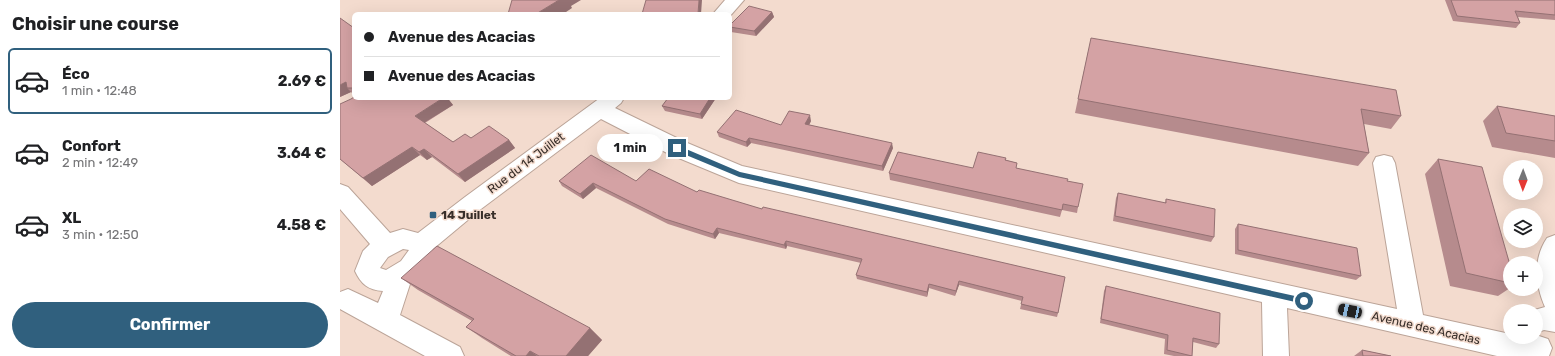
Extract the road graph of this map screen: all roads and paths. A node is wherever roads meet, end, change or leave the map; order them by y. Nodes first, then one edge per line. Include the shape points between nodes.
1 (735, 0) edge
2 (724, 12) edge
3 (606, 103) edge
4 (1384, 163) dead end
5 (340, 193) edge
6 (386, 245) junction
7 (420, 245) junction
8 (1555, 245) edge
9 (401, 275) junction
10 (375, 280) junction
11 (1274, 294) junction
12 (1555, 301) edge
13 (344, 303) edge
14 (1543, 318) edge
15 (385, 320) junction
16 (1555, 320) edge
17 (1412, 325) junction
18 (1540, 347) edge
19 (451, 356) edge
20 (1276, 356) edge

1 - 2 street
3 - 7 street, Rue du 14 Juillet
3 - 11 street, Avenue des Acacias via 677,148 739,174
4 - 17 street
5 - 6 street
6 - 7 street via 410,239
6 - 10 street via 368,265 367,271
7 - 9 street via 420,257 410,270
8 - 12 street via 1548,261
9 - 10 street via 383,281
9 - 15 street
10 - 13 street
11 - 17 street, Avenue des Acacias
11 - 20 street
13 - 15 street
14 - 16 street
15 - 19 street
17 - 18 street, Avenue des Acacias via 1512,348

